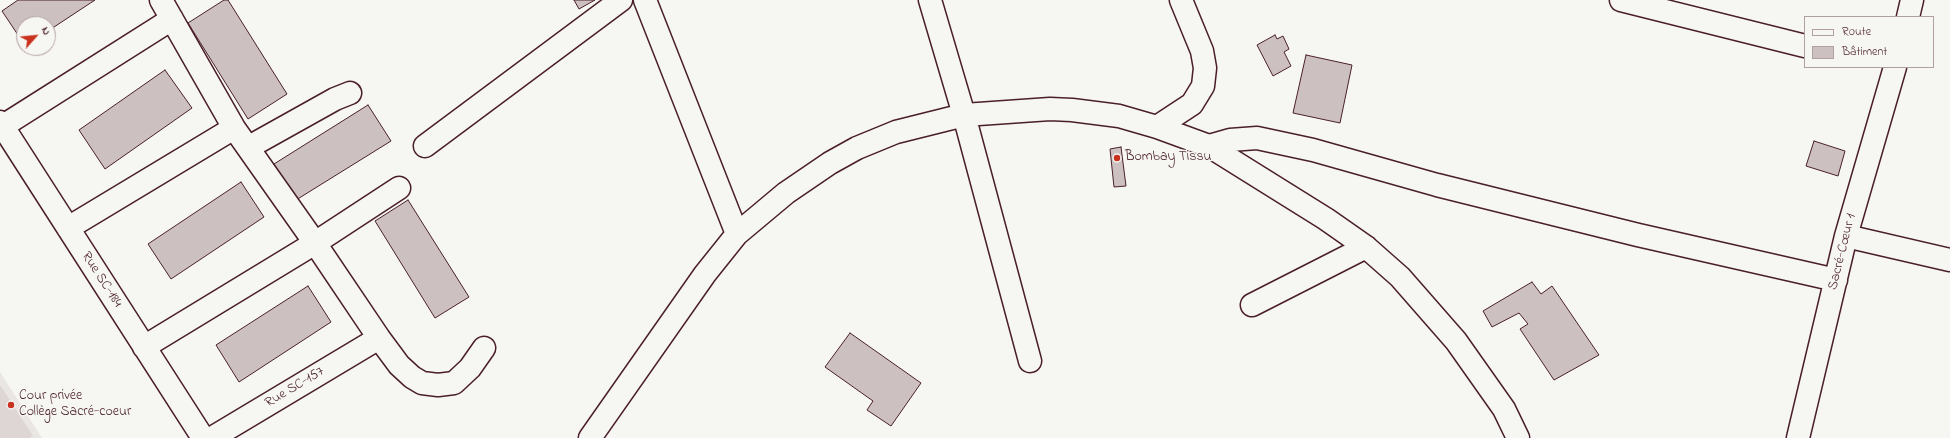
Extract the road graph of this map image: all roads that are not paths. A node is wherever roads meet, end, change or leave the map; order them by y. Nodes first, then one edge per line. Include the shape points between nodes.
1 (161, 0) edge
2 (621, 0) edge
3 (645, 0) edge
4 (930, 0) edge
5 (1181, 0) edge
6 (1621, 0) edge
7 (1912, 0) edge
8 (1908, 16) edge
9 (172, 19) junction
10 (1804, 46) edge
11 (1892, 68) edge
12 (350, 93) dead end
13 (964, 115) junction
14 (1, 124) edge
15 (1157, 127) junction
16 (234, 128) junction
17 (426, 146) dead end
18 (1209, 146) junction
19 (249, 147) junction
20 (398, 188) dead end
21 (68, 228) junction
22 (737, 234) junction
23 (1846, 236) junction
24 (315, 243) junction
25 (1366, 247) junction
26 (1950, 260) edge
27 (1836, 280) junction
28 (1252, 305) dead end
29 (379, 338) junction
30 (144, 347) junction
31 (484, 348) dead end
32 (1030, 361) dead end
33 (203, 438) edge
34 (212, 438) edge
35 (590, 438) edge
36 (1518, 438) edge
37 (1798, 438) edge

1 - 9 street
2 - 17 street
3 - 22 street
4 - 13 street
5 - 15 street via 1202,51 1205,68 1203,86 1192,104
6 - 10 street
7 - 8 street
9 - 14 street
9 - 16 street
11 - 23 street, Sacré-Cœur 1
12 - 19 street
13 - 15 street via 1022,110 1072,110 1119,116
13 - 22 street via 896,132 857,148 786,193
13 - 32 street
14 - 21 street, Rue SC-184
15 - 18 street
16 - 19 street
16 - 21 street
18 - 25 street
18 - 27 street via 1230,140 1257,138 1313,150 1437,185 1638,235
19 - 24 street
20 - 24 street
21 - 30 street, Rue SC-184
22 - 35 street via 705,274
23 - 26 street
23 - 27 street, Sacré-Cœur 1
24 - 29 street
24 - 30 street
25 - 28 street
25 - 36 street via 1400,277 1456,340 1504,409
27 - 37 street, Sacré-Cœur 1
29 - 31 street via 412,377 422,383 438,385 454,383 470,368
29 - 34 street, Rue SC-157
30 - 33 street, Rue SC-184

